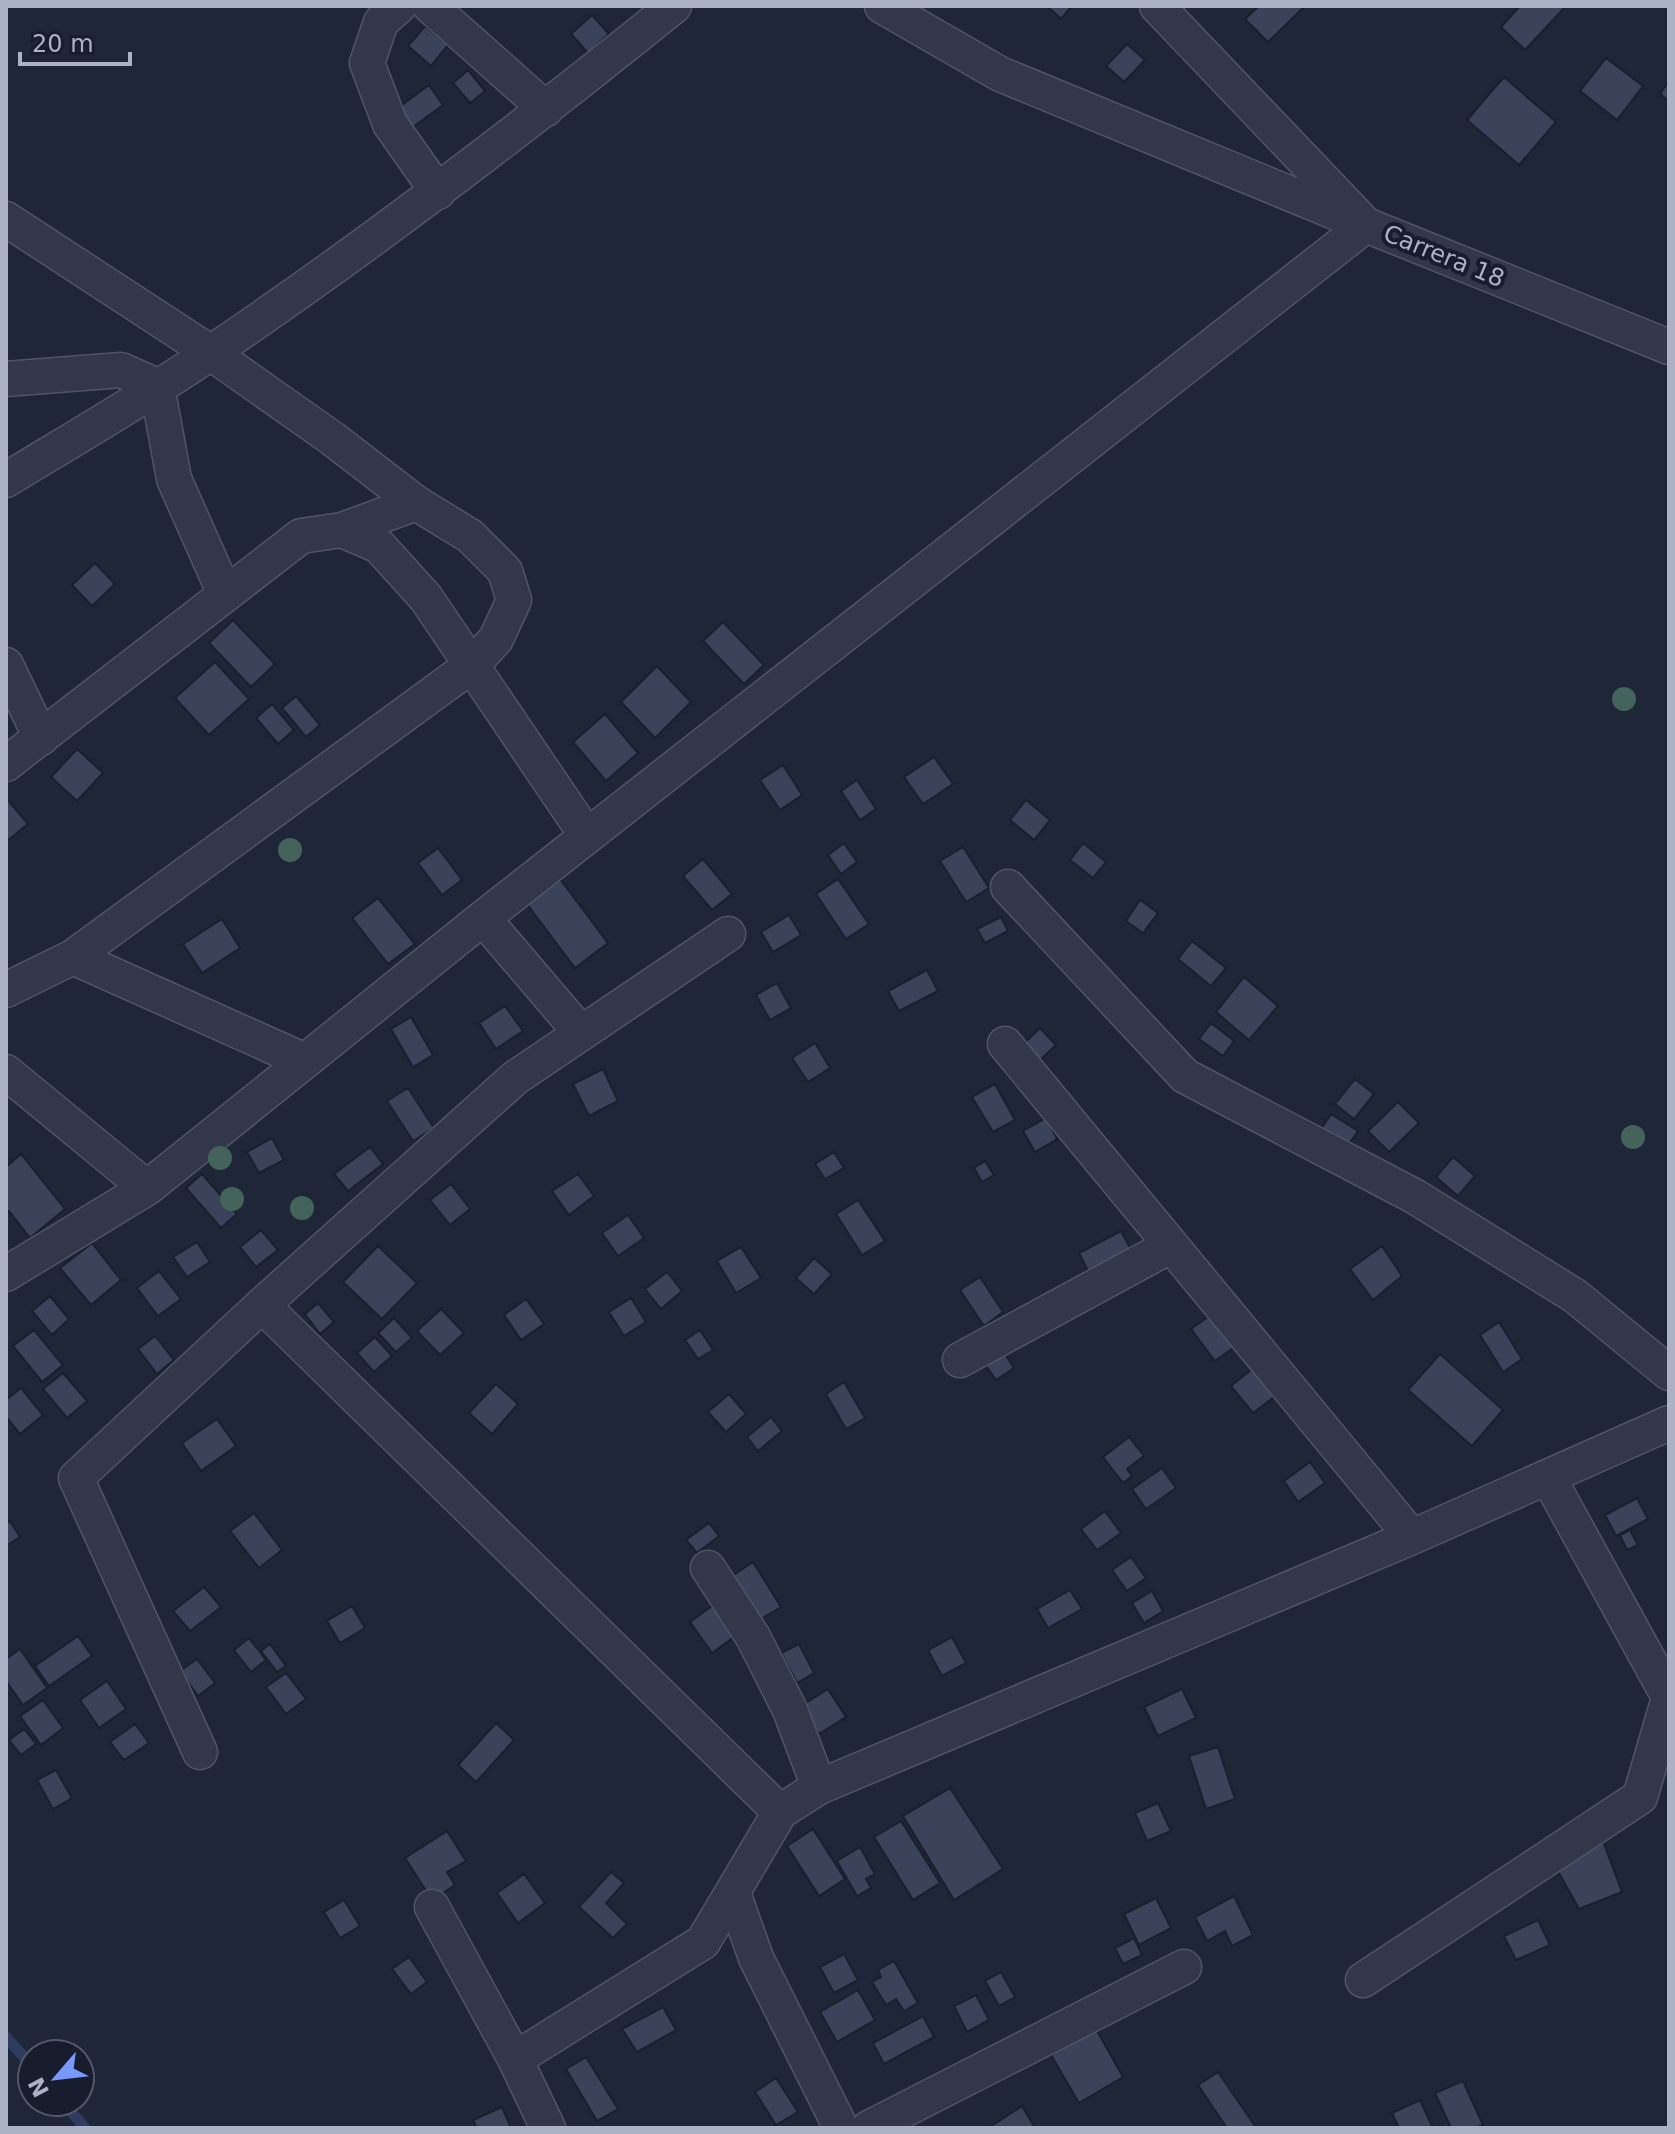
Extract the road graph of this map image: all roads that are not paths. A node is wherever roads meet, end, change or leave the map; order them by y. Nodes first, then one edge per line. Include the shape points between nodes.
1 (399, 6) edge
2 (430, 6) edge
3 (674, 6) edge
4 (882, 6) edge
5 (1157, 6) edge
6 (546, 109) junction
7 (438, 192) junction
8 (6, 219) edge
9 (1366, 225) junction
10 (1669, 347) edge
11 (211, 353) junction
12 (6, 379) edge
13 (157, 386) junction
14 (6, 480) edge
15 (416, 503) junction
16 (342, 530) junction
17 (225, 594) junction
18 (6, 665) edge
19 (472, 665) junction
20 (41, 738) junction
21 (6, 764) edge
22 (587, 836) junction
23 (1008, 887) dead end
24 (483, 918) junction
25 (728, 934) dead end
26 (73, 957) junction
27 (6, 990) edge
28 (581, 1033) junction
29 (1005, 1044) dead end
30 (305, 1061) junction
31 (6, 1072) edge
32 (147, 1188) junction
33 (1170, 1246) junction
34 (6, 1274) edge
35 (262, 1305) junction
36 (960, 1360) dead end
37 (1669, 1373) edge
38 (1669, 1423) edge
39 (1548, 1477) junction
40 (1412, 1537) junction
41 (708, 1568) dead end
42 (1669, 1698) edge
43 (200, 1752) dead end
44 (819, 1787) junction
45 (780, 1812) junction
46 (733, 1893) junction
47 (432, 1907) dead end
48 (1184, 1967) dead end
49 (1363, 1980) dead end
50 (515, 2059) junction
51 (548, 2128) edge
52 (841, 2128) edge
53 (869, 2128) edge

1 - 7 street via 381,22 367,63 390,124
2 - 6 street
3 - 6 street
4 - 9 street via 1000,74
5 - 9 street, Carrera 18
6 - 7 street
7 - 11 street
8 - 11 street
9 - 10 street, Carrera 18
9 - 22 street
11 - 13 street
11 - 15 street
12 - 13 street via 121,370
13 - 14 street
13 - 17 street via 174,479
15 - 16 street
15 - 19 street via 470,536 505,571 514,600 496,639
16 - 17 street via 301,536
16 - 19 street via 379,546 426,598
17 - 20 street
18 - 20 street
19 - 22 street
19 - 26 street
20 - 21 street
22 - 24 street
23 - 37 street via 1185,1076 1428,1204 1575,1296
24 - 28 street
24 - 30 street
25 - 28 street
26 - 27 street
26 - 30 street
28 - 35 street via 515,1078
29 - 33 street
30 - 32 street
31 - 32 street
32 - 34 street
33 - 36 street
33 - 40 street
35 - 43 street via 76,1478
35 - 45 street
38 - 39 street
39 - 40 street
39 - 42 street
40 - 44 street
41 - 44 street via 753,1637 790,1710
42 - 49 street via 1640,1797
44 - 45 street
45 - 46 street
46 - 50 street via 703,1942
46 - 52 street via 756,1958
47 - 50 street
48 - 53 street
50 - 51 street

